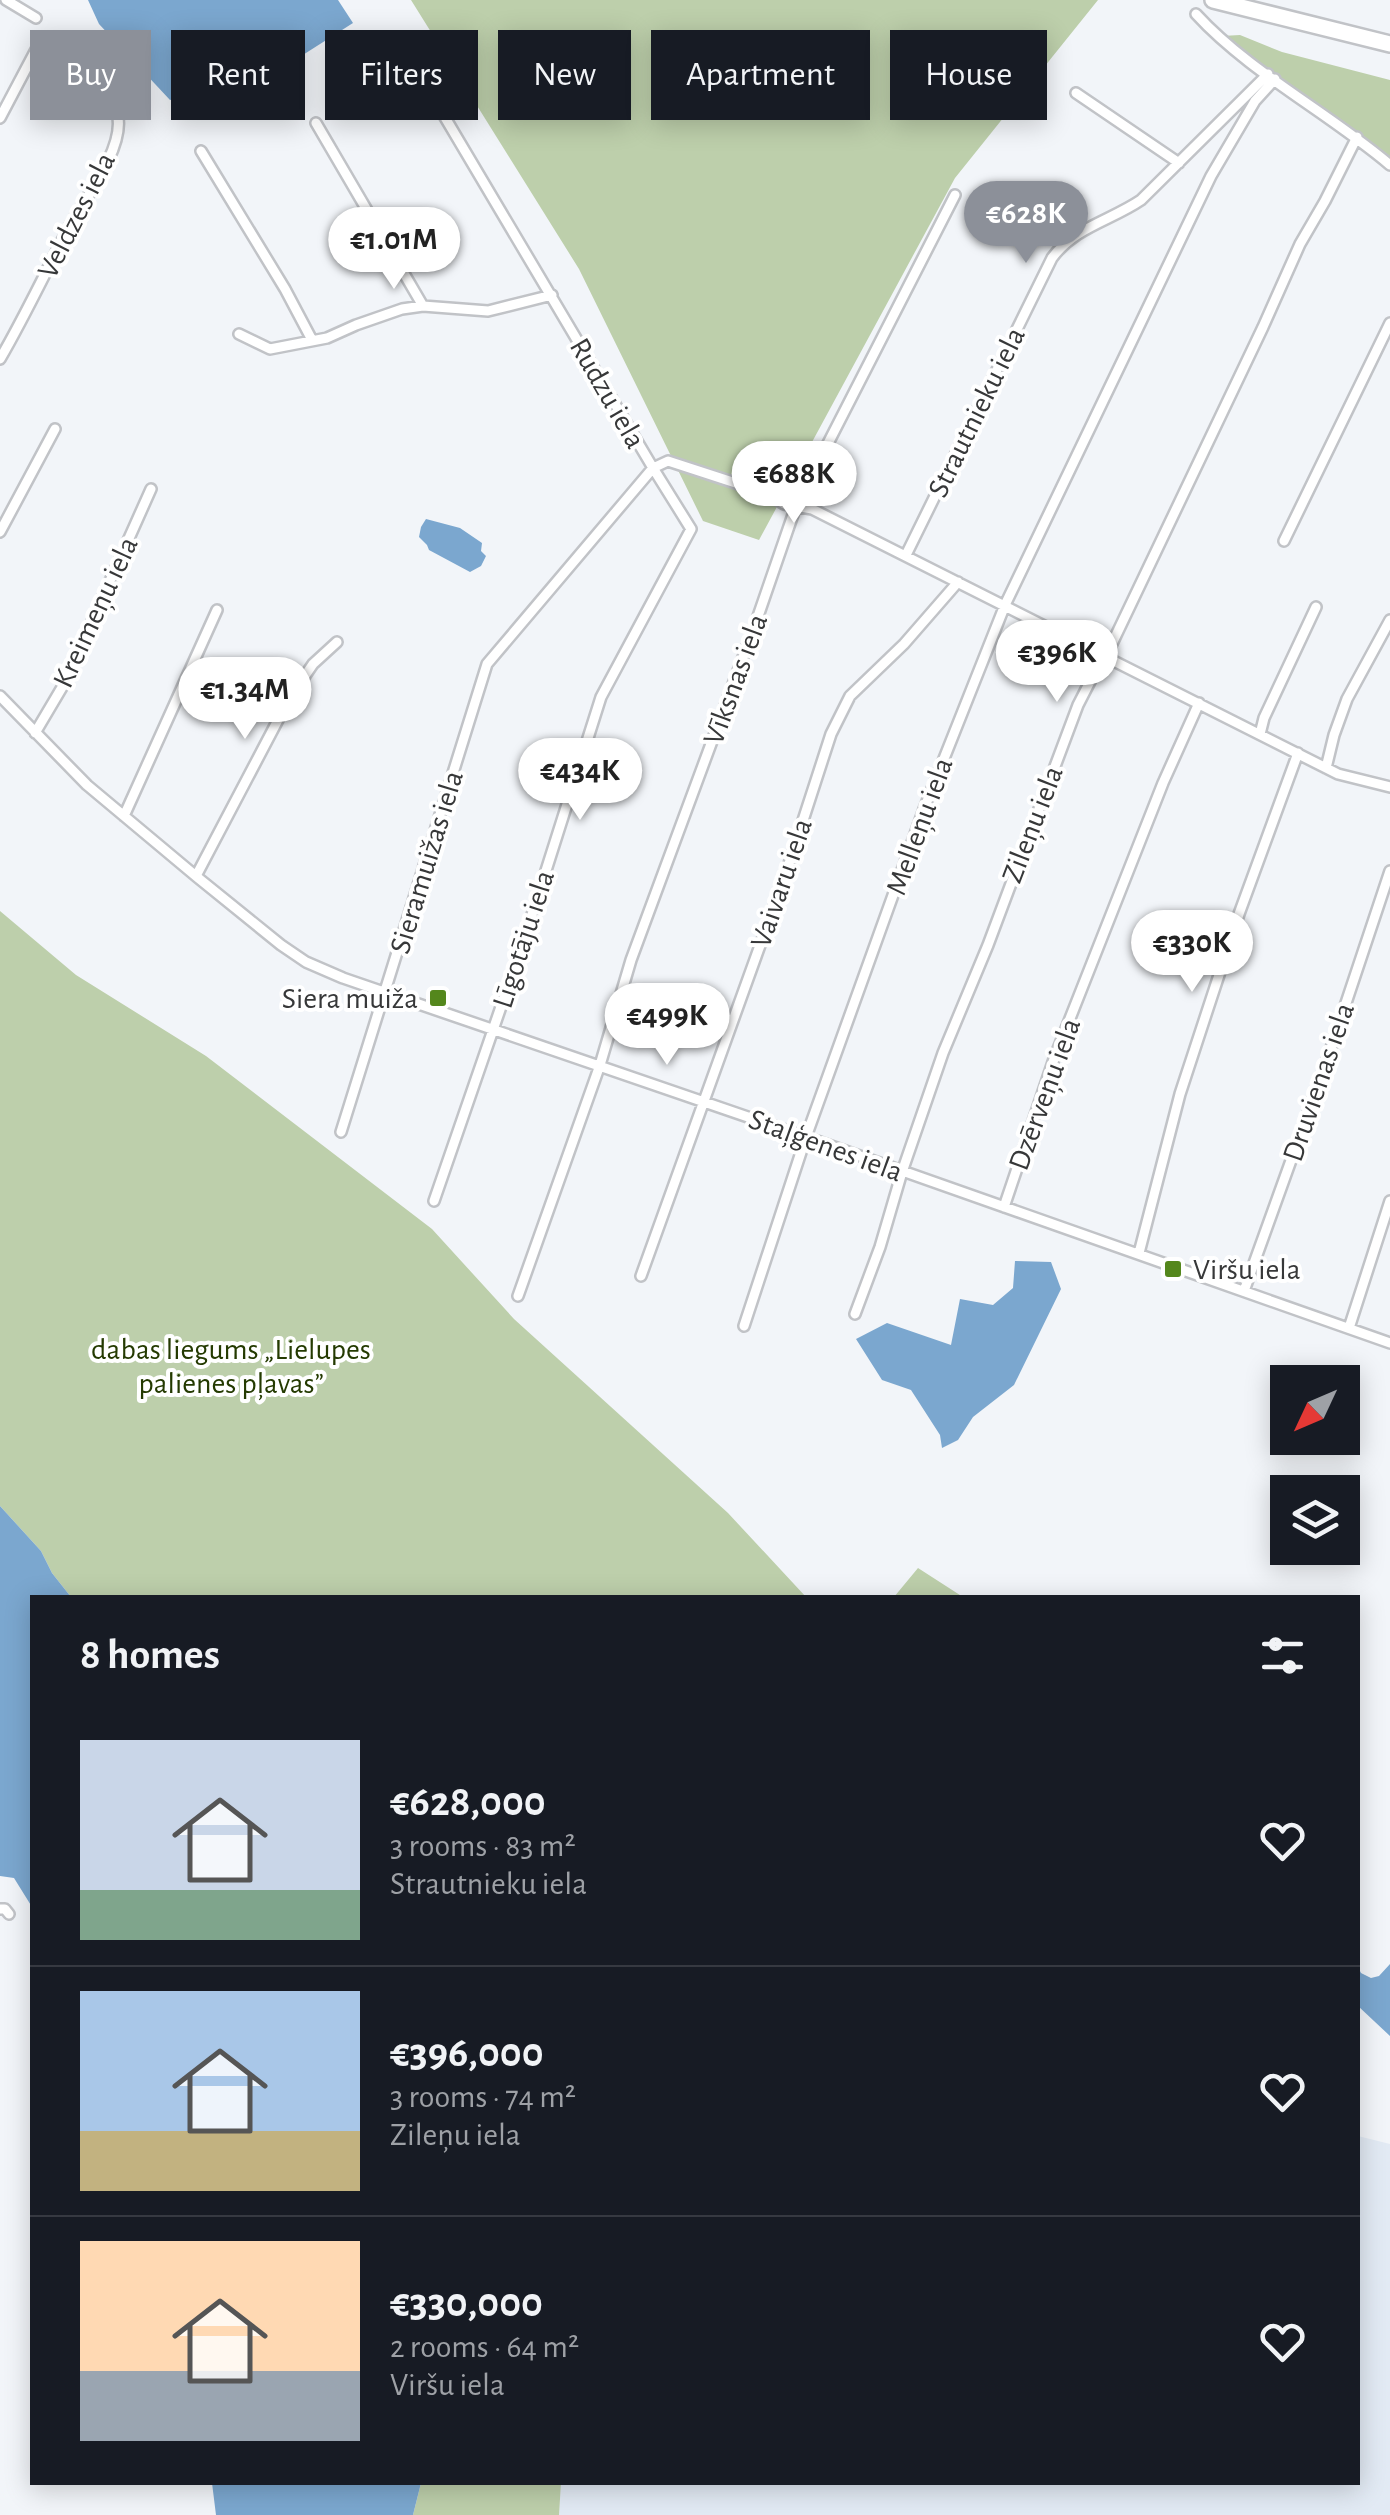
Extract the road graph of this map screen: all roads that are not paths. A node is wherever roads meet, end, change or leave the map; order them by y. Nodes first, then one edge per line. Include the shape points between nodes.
1 (6, 0) edge
2 (1214, 0) edge
3 (1196, 14) dead end
4 (36, 18) dead end
5 (1390, 44) edge
6 (1271, 77) junction
7 (1076, 93) dead end
8 (0, 118) edge
9 (447, 120) edge
10 (316, 123) dead end
11 (1356, 137) junction
12 (201, 152) dead end
13 (1179, 163) junction
14 (1390, 165) edge
15 (955, 195) dead end
16 (552, 295) junction
17 (423, 306) junction
18 (1390, 322) edge
19 (239, 334) dead end
20 (312, 340) junction
21 (0, 358) edge
22 (55, 429) dead end
23 (653, 468) junction
24 (151, 489) dead end
25 (796, 506) junction
26 (0, 532) edge
27 (1284, 542) dead end
28 (906, 556) junction
29 (958, 582) junction
30 (1005, 606) junction
31 (1316, 607) dead end
32 (217, 610) dead end
33 (1390, 620) edge
34 (337, 642) dead end
35 (1105, 656) junction
36 (0, 696) edge
37 (1199, 704) junction
38 (35, 733) junction
39 (1260, 734) junction
40 (1298, 754) junction
41 (1326, 768) junction
42 (1390, 787) edge
43 (124, 816) junction
44 (1390, 871) edge
45 (196, 876) junction
46 (385, 992) junction
47 (494, 1028) junction
48 (600, 1065) junction
49 (705, 1102) junction
50 (341, 1132) dead end
51 (806, 1137) junction
52 (902, 1172) junction
53 (434, 1200) dead end
54 (1390, 1202) edge
55 (1004, 1207) junction
56 (1139, 1253) junction
57 (641, 1276) dead end
58 (1244, 1292) junction
59 (518, 1296) dead end
60 (856, 1314) dead end
61 (744, 1326) dead end
62 (1349, 1328) junction
63 (1390, 1343) edge

1 - 4 street
2 - 5 highway
3 - 6 street
6 - 11 street
6 - 13 street, Strautnieku iela
6 - 30 street, Melleņu iela via 1211,176
7 - 13 street
8 - 21 street, Veldzes iela via 38,44 62,50 98,77 118,116 112,152
9 - 16 street, Rudzu iela
10 - 17 street
11 - 14 street
11 - 35 street, Zileņu iela
12 - 20 street
13 - 28 street, Strautnieku iela via 1141,200 1064,242 1052,258
15 - 25 street, Vīksnas iela
16 - 17 street via 488,312
16 - 23 street, Rudzu iela
17 - 20 street
18 - 27 street
19 - 20 street via 270,349
22 - 26 street
23 - 25 street, Rudzu iela via 668,461
23 - 46 street, Sieramuižas iela via 487,664
23 - 47 street, Līgotāju iela via 690,529 600,697
24 - 38 street, Kreimeņu iela via 64,684
25 - 28 street, Rudzu iela
25 - 48 street, Vīksnas iela via 631,960
28 - 29 street, Rudzu iela
29 - 30 street, Rudzu iela
29 - 49 street, Vaivaru iela via 850,696 831,734
30 - 35 street, Rudzu iela
30 - 51 street, Melleņu iela
31 - 39 street
32 - 43 street
33 - 41 street via 1346,699
34 - 45 street via 312,664 290,699
35 - 37 street, Rudzu iela
35 - 52 street, Zileņu iela via 1078,705
36 - 38 street, Staļģenes iela
37 - 39 street, Rudzu iela
37 - 55 street, Dzērveņu iela via 1054,1059
38 - 43 street, Staļģenes iela
39 - 40 street, Rudzu iela
40 - 41 street, Rudzu iela
40 - 56 street via 1180,1094
41 - 42 street, Rudzu iela
43 - 45 street, Staļģenes iela
44 - 58 street, Druvienas iela
45 - 46 street, Staļģenes iela via 306,962
46 - 47 street, Staļģenes iela
46 - 50 street, Sieramuižas iela
47 - 48 street, Staļģenes iela
47 - 53 street, Līgotāju iela
48 - 49 street, Staļģenes iela
48 - 59 street, Vīksnas iela
49 - 51 street, Staļģenes iela
49 - 57 street, Vaivaru iela
51 - 52 street, Staļģenes iela
51 - 61 street, Melleņu iela
52 - 55 street, Staļģenes iela
52 - 60 street, Zileņu iela
54 - 62 street
55 - 56 street, Staļģenes iela
56 - 58 street, Staļģenes iela
58 - 62 street, Staļģenes iela
62 - 63 street, Staļģenes iela

